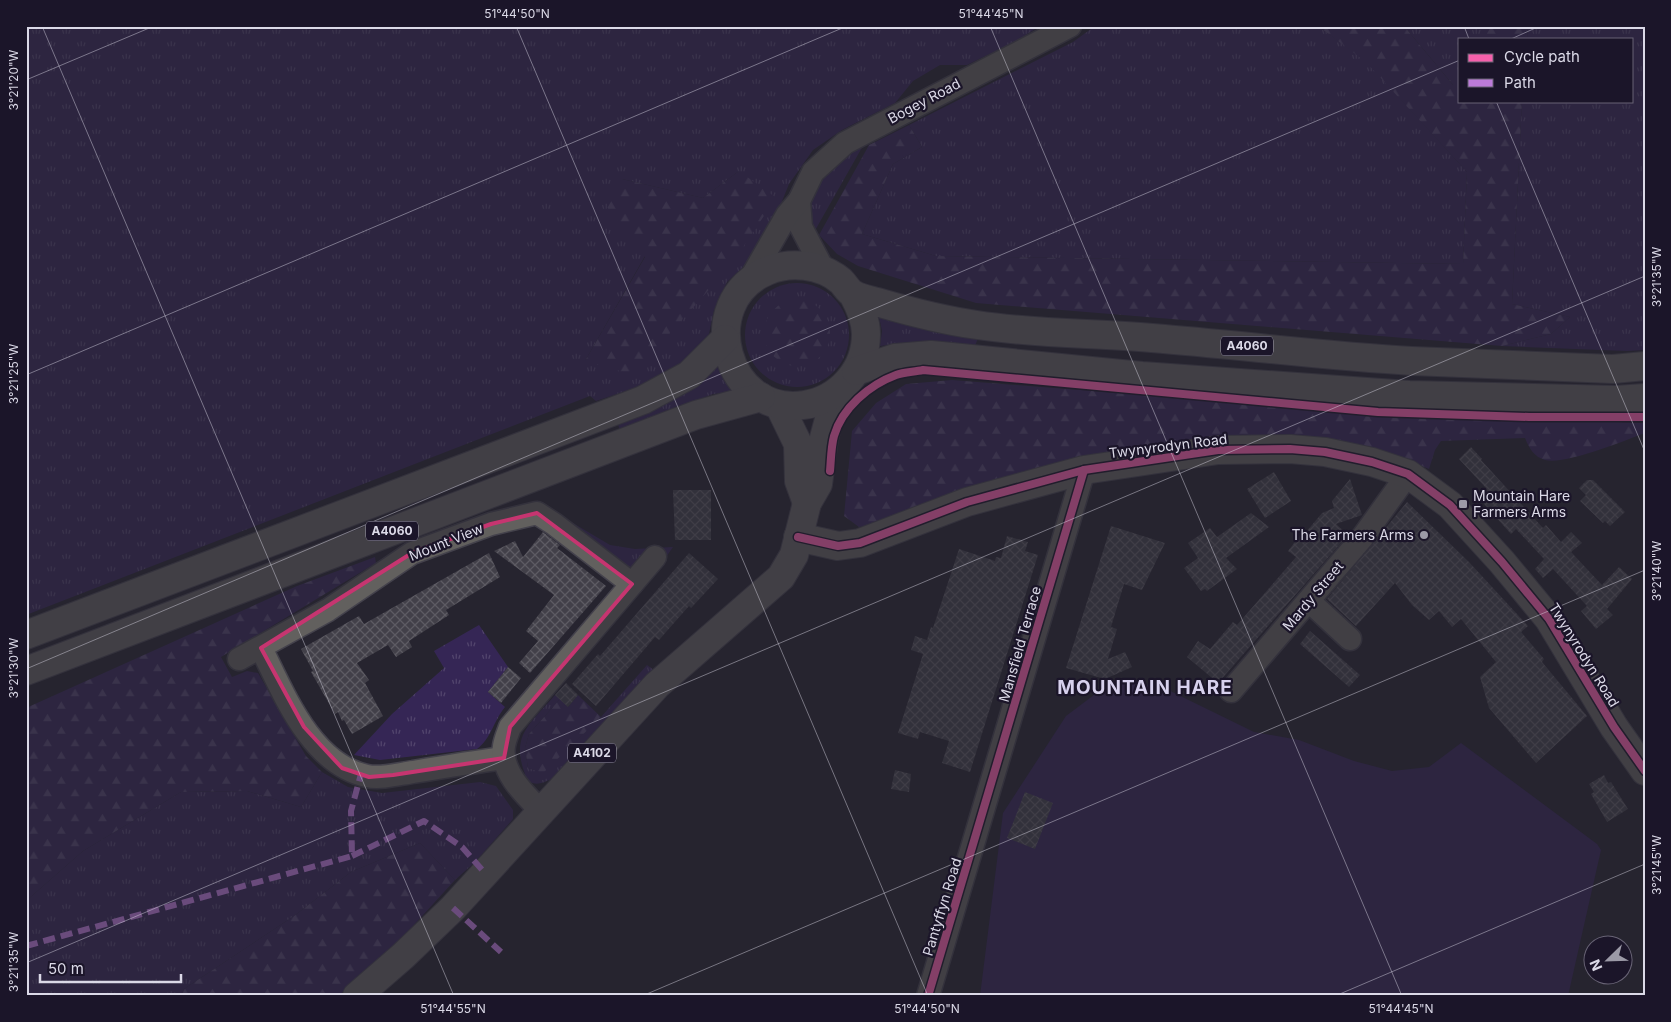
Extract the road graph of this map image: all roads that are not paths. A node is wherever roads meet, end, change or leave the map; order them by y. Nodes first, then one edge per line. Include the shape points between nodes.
1 (1070, 26) edge
2 (799, 201) junction
3 (824, 270) junction
4 (748, 283) junction
5 (853, 294) junction
6 (725, 339) junction
7 (1645, 366) edge
8 (850, 380) junction
9 (1645, 398) edge
10 (770, 401) junction
11 (1084, 470) junction
12 (1408, 474) junction
13 (807, 502) junction
14 (798, 538) junction
15 (655, 557) dead end
16 (632, 584) junction
17 (1309, 601) junction
18 (26, 635) edge
19 (1350, 639) dead end
20 (261, 648) junction
21 (238, 659) dead end
22 (26, 671) edge
23 (1231, 691) dead end
24 (504, 758) junction
25 (1645, 771) edge
26 (540, 810) junction
27 (980, 825) joint
28 (357, 996) edge
29 (928, 996) edge

1 - 2 street, Bogey Road via 845,143 813,172
2 - 3 street via 801,227
2 - 4 street, Bogey Road via 787,215
3 - 4 highway via 804,265 784,266 765,272
3 - 5 highway
4 - 6 highway via 735,299 727,318
5 - 7 highway, A4060 via 926,317 1009,330 1148,337 1410,361 1612,369
5 - 8 highway via 862,312 866,332 864,352
6 - 10 highway via 728,356 746,386
6 - 18 highway, A4060 via 689,375 643,400
8 - 9 highway via 895,358 931,355 1142,376 1409,395
8 - 10 highway via 824,400 802,406
8 - 13 main road, A4102 via 830,412 818,484
10 - 13 main road via 798,444 800,481
10 - 22 highway, A4060 via 696,415
11 - 12 street, Twynyrodyn Road via 1218,450 1290,449 1325,452
11 - 14 street, Twynyrodyn Road via 967,502 860,543 838,546
11 - 27 street, Mansfield Terrace
12 - 17 street, Mardy Street via 1362,538
12 - 25 street, Twynyrodyn Road via 1450,505 1549,619 1614,727
13 - 14 main road, A4102
14 - 26 main road, A4102 via 794,556 782,577 657,685
15 - 16 street
16 - 20 street, Mount View via 537,513 491,524 412,553 328,610
16 - 24 street via 510,727
17 - 19 street
17 - 23 street, Mardy Street
20 - 21 street, Mount View
20 - 24 street via 304,727 322,751 342,768 368,777
24 - 26 street via 523,793
26 - 28 main road, A4102 via 453,908
27 - 29 street, Pantyffyn Road

